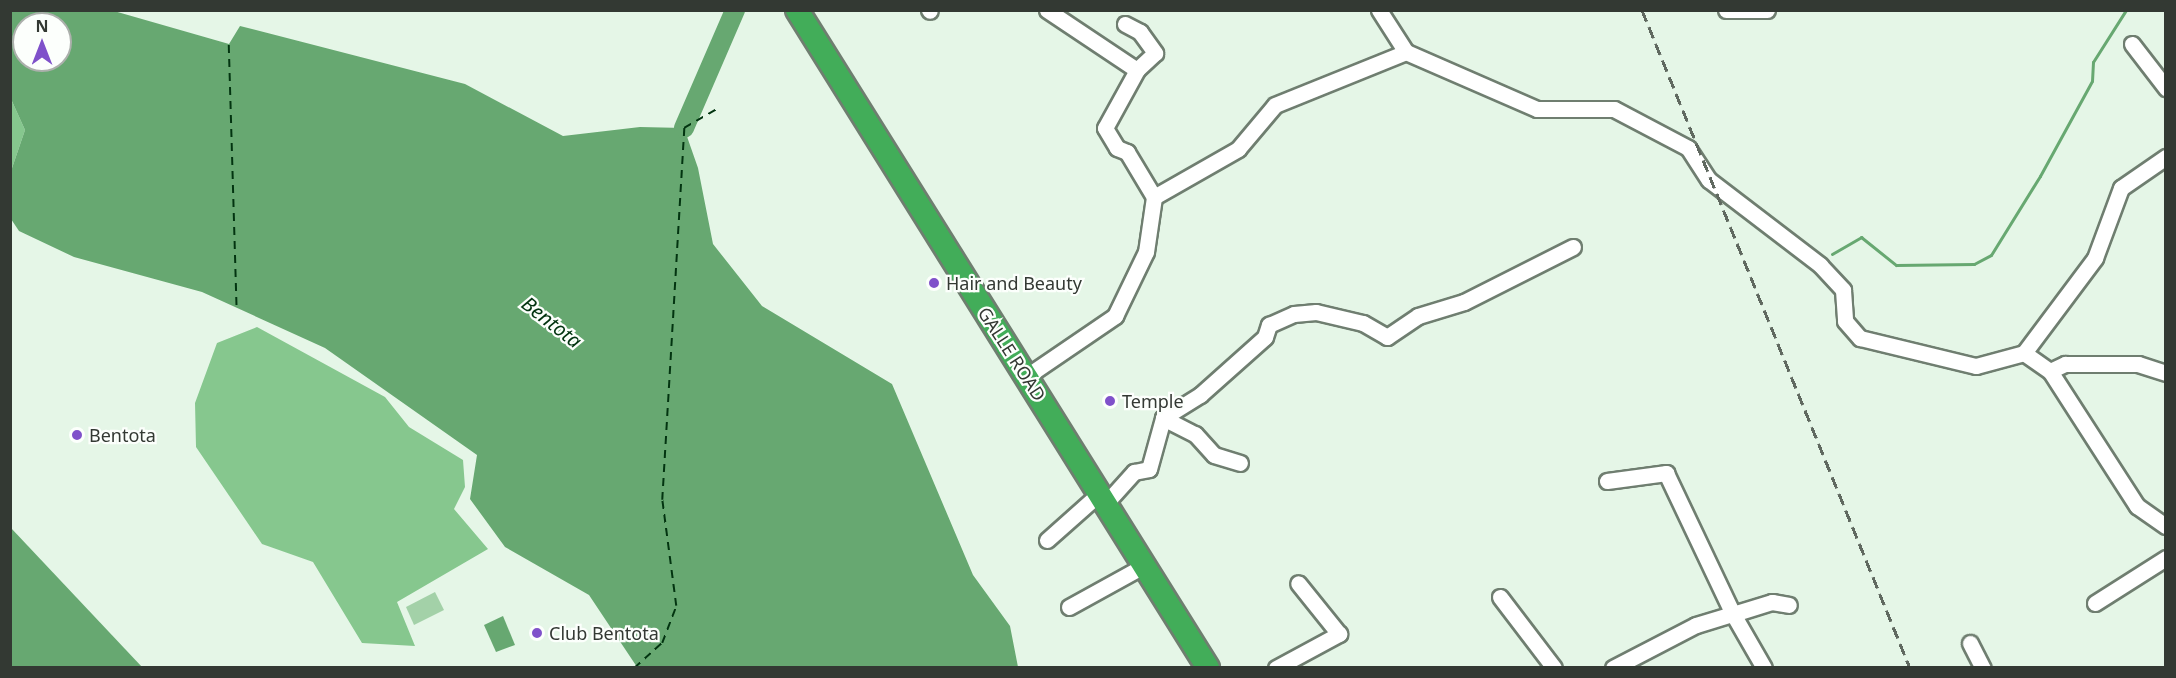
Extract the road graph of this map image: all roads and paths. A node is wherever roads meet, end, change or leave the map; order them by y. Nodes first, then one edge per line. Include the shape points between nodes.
1 (797, 10) edge
2 (1047, 10) edge
3 (1379, 10) edge
4 (1726, 10) edge
5 (1767, 10) edge
6 (1125, 24) dead end
7 (2132, 44) dead end
8 (1406, 52) junction
9 (1137, 70) junction
10 (2166, 87) edge
11 (2166, 157) edge
12 (1154, 197) junction
13 (1573, 247) dead end
14 (2024, 353) junction
15 (2050, 371) junction
16 (2166, 373) edge
17 (1027, 376) junction
18 (1163, 418) junction
19 (1240, 463) dead end
20 (1607, 481) dead end
21 (1103, 498) junction
22 (2166, 526) edge
23 (1047, 540) dead end
24 (2166, 558) edge
25 (1145, 565) junction
26 (1298, 583) dead end
27 (1500, 597) dead end
28 (2095, 603) dead end
29 (1789, 605) dead end
30 (1069, 607) dead end
31 (1733, 614) junction
32 (1970, 643) dead end
33 (1208, 668) edge
34 (1276, 668) edge
35 (1554, 668) edge
36 (1613, 668) edge
37 (1764, 668) edge
38 (1983, 668) edge

1 - 17 highway, GALLE ROAD
2 - 9 street
3 - 8 street
4 - 5 street
6 - 9 street via 1140,32 1155,53
7 - 10 street
8 - 12 street via 1275,105 1238,149
8 - 14 street via 1537,109 1614,109 1688,148 1709,180 1820,265 1843,290 1845,321 1860,338 1976,366
9 - 12 street via 1105,128 1117,148 1127,152
11 - 14 street via 2121,188 2095,258
12 - 17 street via 1146,252 1115,316
13 - 18 street via 1464,302 1418,316 1387,337 1342,317 1294,314 1269,325 1265,337 1200,395
14 - 15 street
15 - 16 street via 2065,364 2138,364
15 - 22 street via 2137,506
17 - 21 highway, GALLE ROAD
18 - 19 street via 1195,434 1214,455
18 - 21 street via 1149,470 1134,472
20 - 31 street via 1666,473
21 - 23 street
21 - 25 highway, GALLE ROAD
24 - 28 street
25 - 30 street
25 - 33 highway, GALLE ROAD
26 - 34 street via 1339,634
27 - 35 street
29 - 31 street via 1772,602
31 - 36 street via 1696,625
31 - 37 street
32 - 38 street

